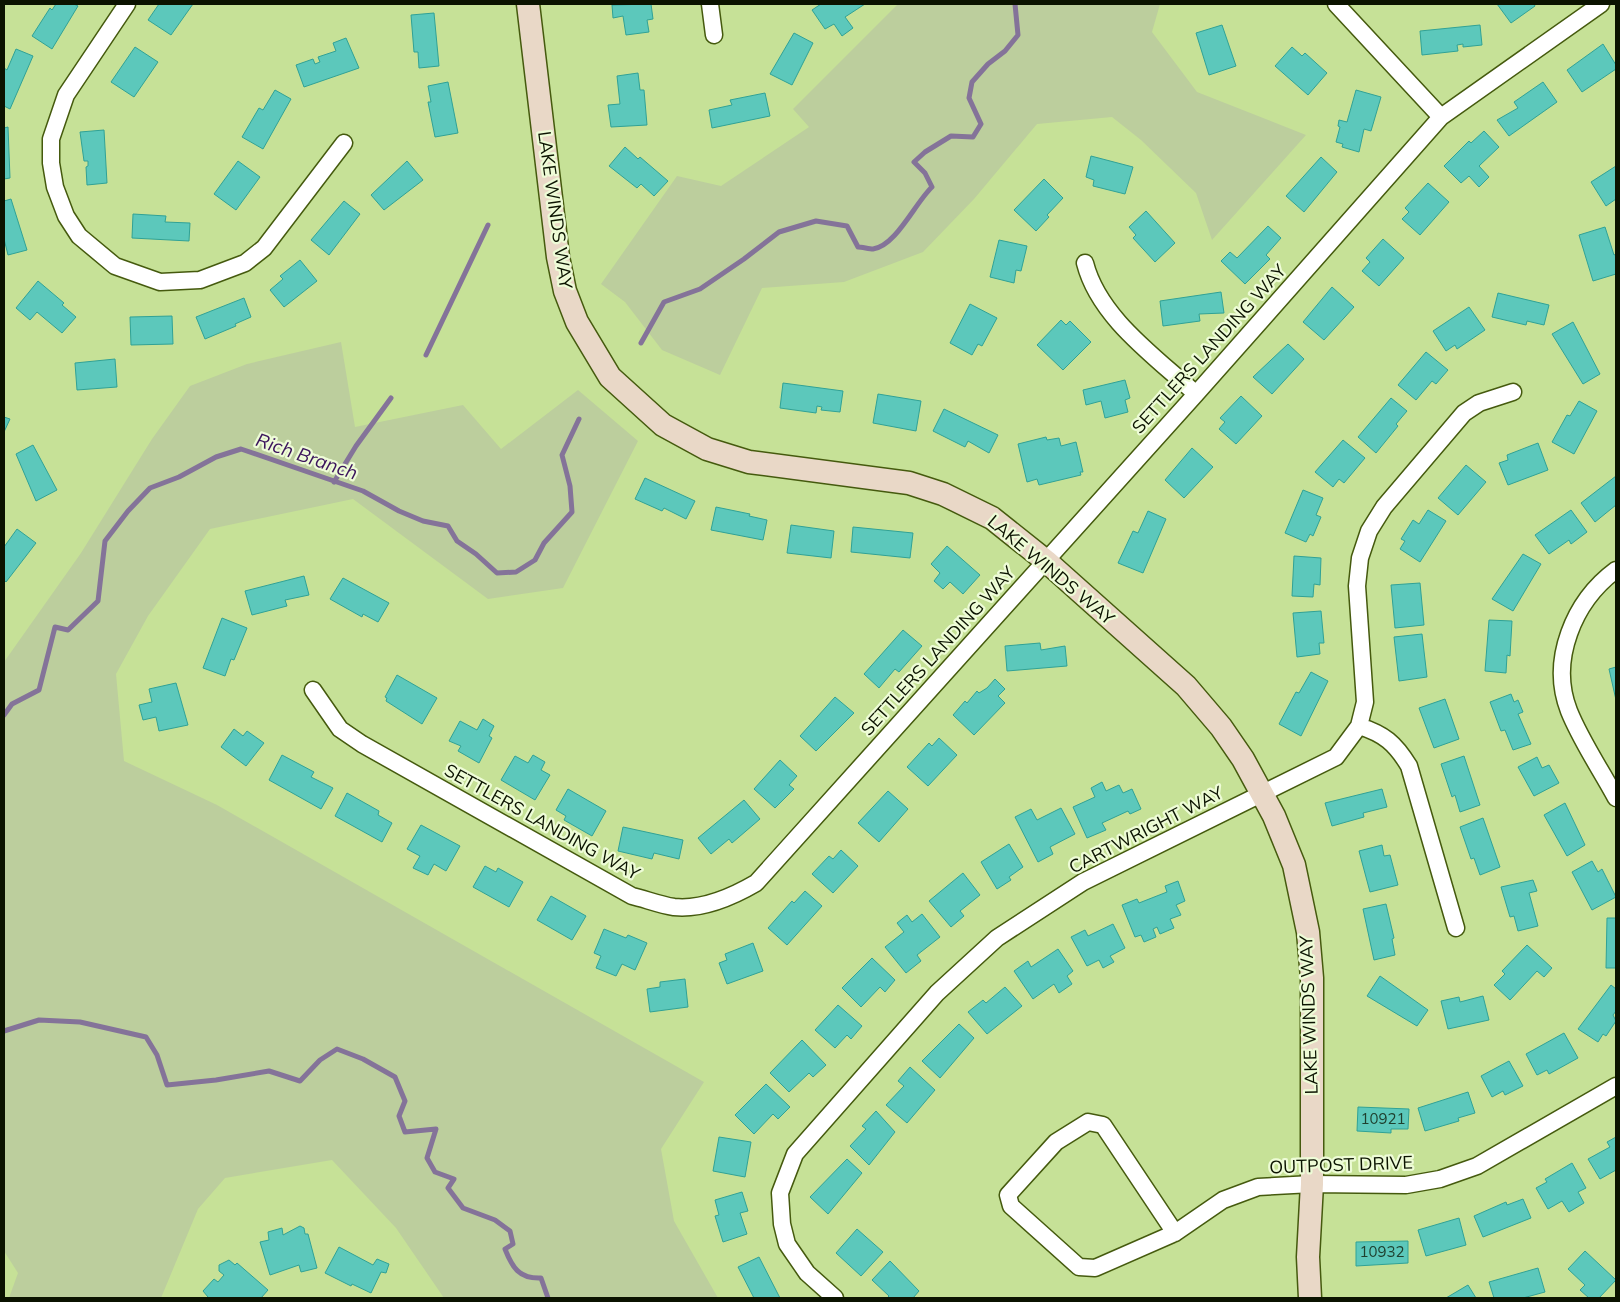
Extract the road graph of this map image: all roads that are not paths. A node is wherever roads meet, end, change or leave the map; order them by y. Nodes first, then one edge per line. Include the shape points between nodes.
1 (127, 4) edge
2 (528, 4) edge
3 (710, 4) edge
4 (1336, 4) edge
5 (1601, 4) edge
6 (714, 36) dead end
7 (1441, 117) junction
8 (344, 143) dead end
9 (1085, 263) dead end
10 (1513, 392) dead end
11 (1196, 394) junction
12 (1046, 561) junction
13 (1616, 570) edge
14 (313, 690) dead end
15 (1359, 726) junction
16 (1262, 795) junction
17 (1616, 798) edge
18 (1456, 928) dead end
19 (1616, 1086) edge
20 (1312, 1184) junction
21 (1175, 1233) junction
22 (836, 1298) edge
23 (1310, 1298) edge

1 - 8 street via 66,95 51,140 50,163 66,216 79,236 115,266 160,282 200,280 245,263 264,248
2 - 12 street, LAKE WINDS WAY via 558,257 577,322 610,377 663,425 707,449 749,462 909,483 943,494 992,518
3 - 6 street
4 - 7 street
5 - 7 street, SETTLERS LANDING WAY
7 - 11 street, SETTLERS LANDING WAY
9 - 11 street via 1089,279 1100,298 1125,328
10 - 15 street, CARTWRIGHT WAY via 1479,403 1464,413 1384,507 1369,531 1360,558 1357,586 1365,702
11 - 12 street, SETTLERS LANDING WAY
12 - 14 street, SETTLERS LANDING WAY via 756,883 734,896 698,906 674,907 632,896 370,749 340,729
12 - 16 street, LAKE WINDS WAY via 1186,686 1221,727
13 - 17 street via 1575,618 1565,642 1563,689 1569,711
15 - 16 street, CARTWRIGHT WAY via 1336,757
15 - 18 street via 1378,732 1399,749 1409,766
16 - 20 street, LAKE WINDS WAY via 1294,865 1308,932 1312,978
16 - 22 street, CARTWRIGHT WAY via 1083,882 997,938 937,993 795,1154 780,1193 787,1244 807,1273
19 - 20 street, OUTPOST DRIVE via 1477,1166 1440,1179 1406,1185
20 - 21 street, OUTPOST DRIVE via 1258,1187 1223,1200
20 - 23 street, LAKE WINDS WAY via 1308,1257
21 - 21 street, OUTPOST DRIVE via 1095,1268 1079,1267 1011,1206 1008,1196 1056,1142 1088,1122 1103,1125

